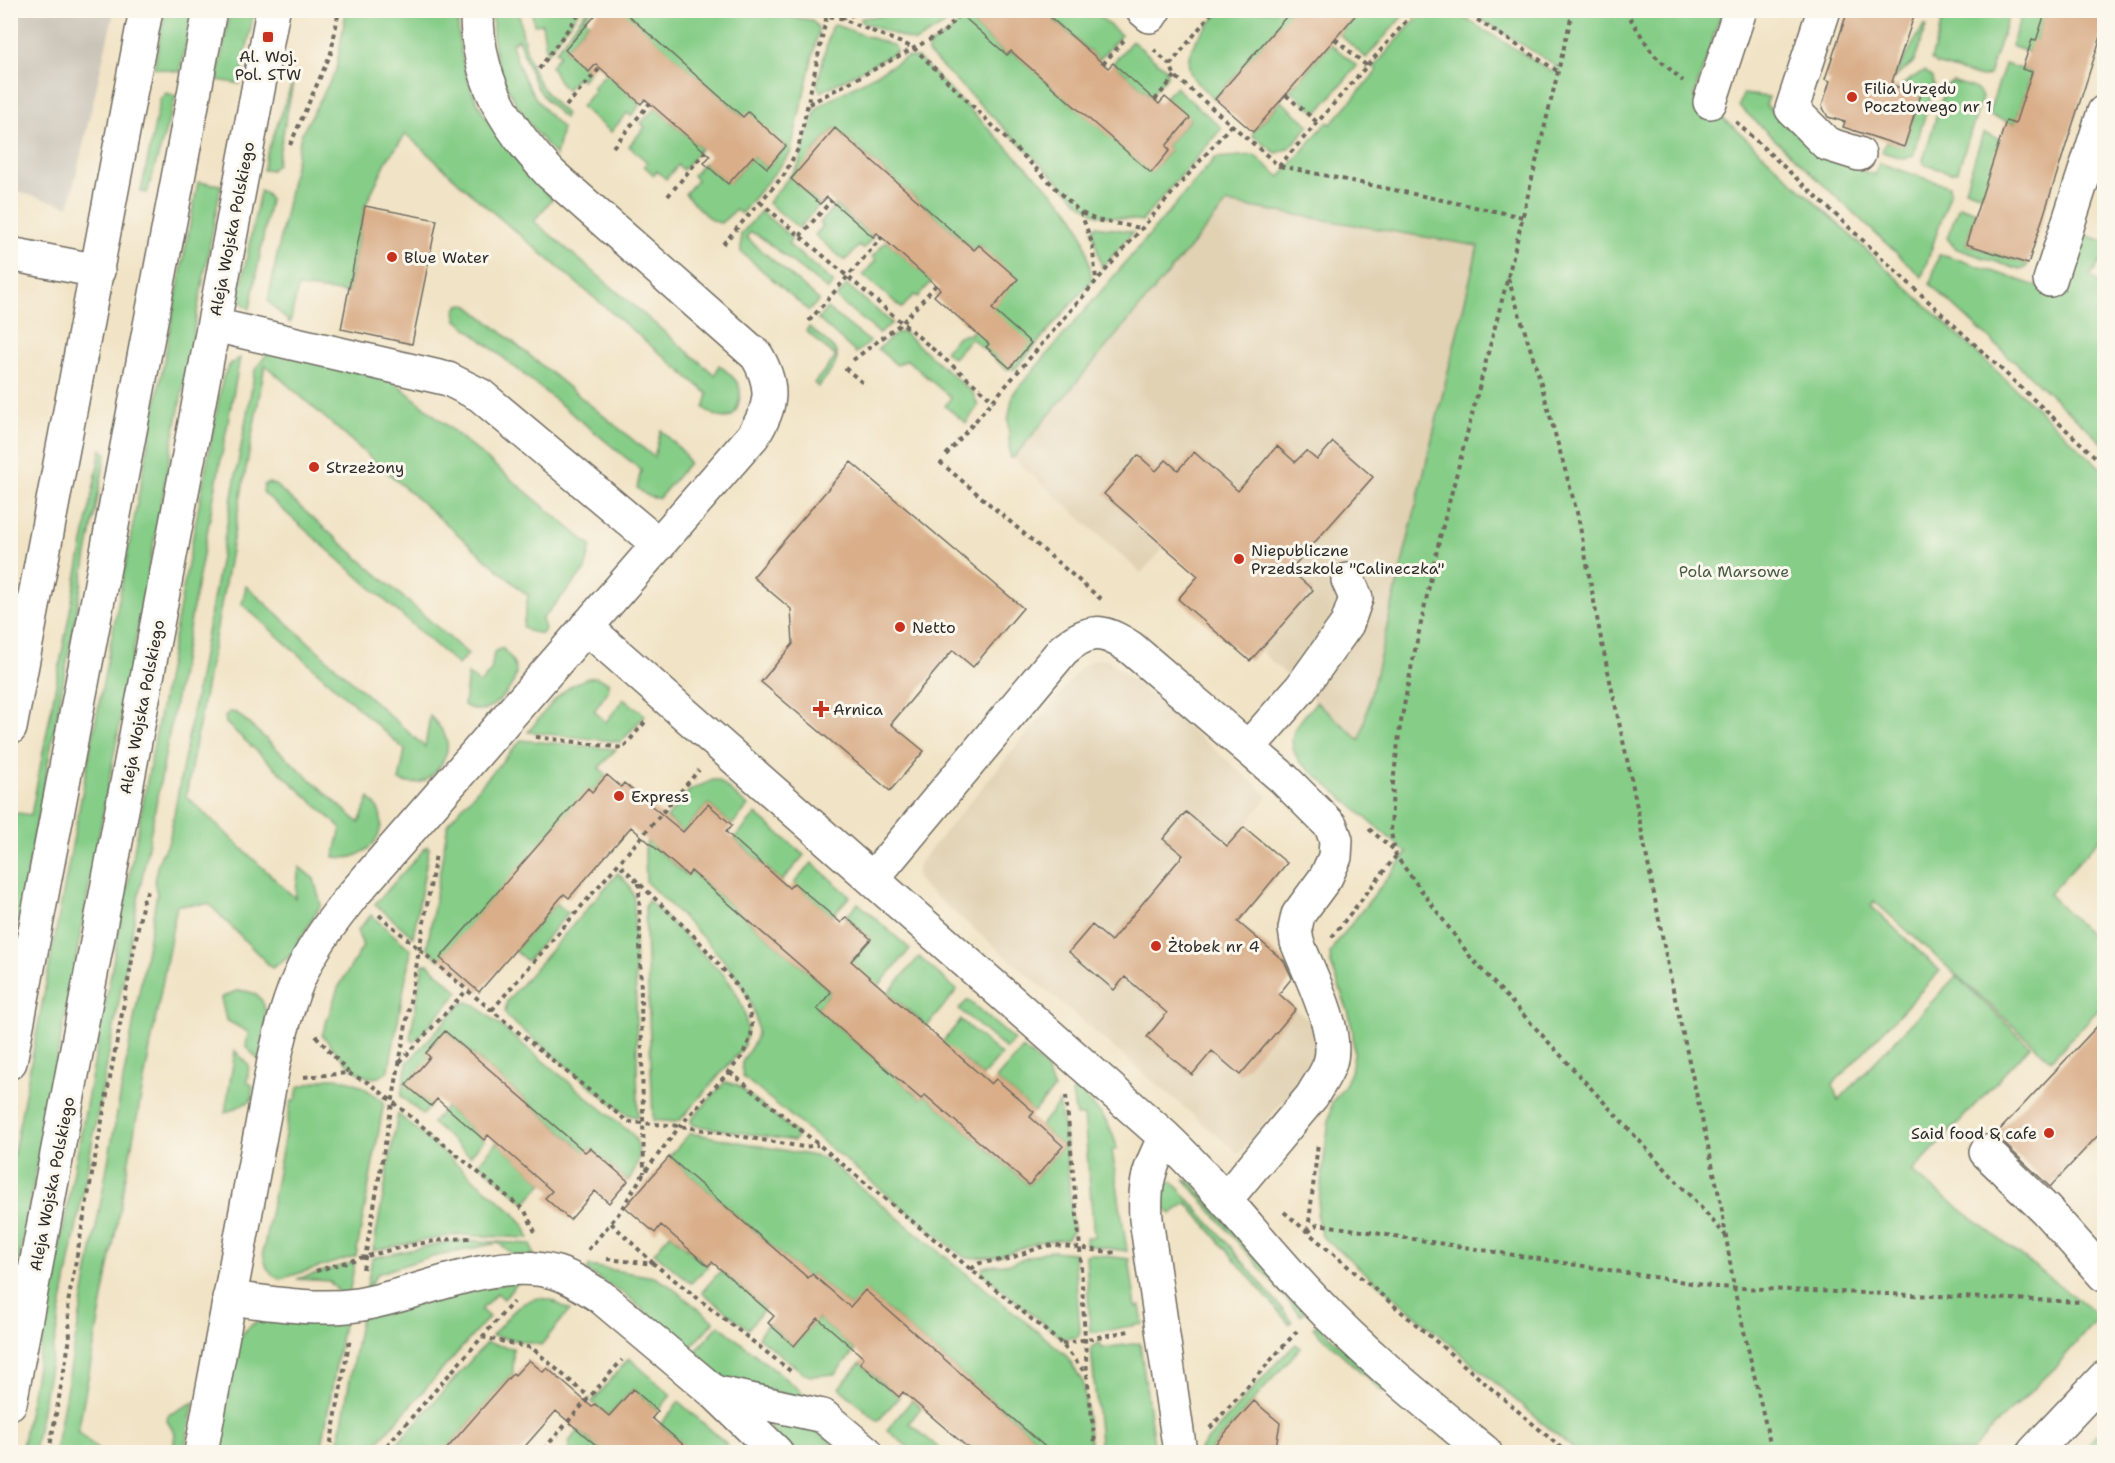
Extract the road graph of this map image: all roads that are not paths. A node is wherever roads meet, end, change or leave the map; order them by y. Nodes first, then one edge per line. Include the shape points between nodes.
1 (146, 10) edge
2 (210, 10) edge
3 (273, 10) edge
4 (477, 10) edge
5 (1740, 10) edge
6 (1824, 10) edge
7 (1710, 102) road end
8 (2104, 112) edge
9 (1859, 154) dead end
10 (10, 254) edge
11 (98, 271) junction
12 (2050, 280) dead end
13 (214, 325) junction
14 (659, 545) junction
15 (1348, 580) dead end
16 (586, 627) junction
17 (10, 728) edge
18 (1248, 748) junction
19 (873, 878) junction
20 (10, 1062) edge
21 (1165, 1137) junction
22 (1986, 1152) dead end
23 (1235, 1189) junction
24 (2098, 1289) edge
25 (230, 1298) junction
26 (2104, 1378) edge
27 (714, 1392) junction
28 (10, 1403) edge
29 (201, 1452) edge
30 (776, 1452) edge
31 (866, 1452) edge
32 (1180, 1452) edge
33 (1485, 1452) edge
34 (2034, 1452) edge

1 - 11 street
2 - 20 street
3 - 13 street, Aleja Wojska Polskiego
4 - 14 street via 486,77 498,104 529,151 745,344 765,371 770,386 763,421
5 - 7 street
6 - 9 street via 1792,109 1827,144
8 - 12 street
10 - 11 street
11 - 17 street
13 - 14 street via 429,374 465,386
13 - 28 street, Aleja Wojska Polskiego
14 - 16 street
15 - 18 street via 1356,598 1347,624 1301,688
16 - 19 street
16 - 25 street via 352,896 303,968 281,1029
18 - 19 street via 1131,648 1113,636 1086,634 1063,650
18 - 23 street via 1331,826 1336,840 1335,857 1326,877 1299,915 1295,929 1333,1041 1323,1078
19 - 21 street
21 - 23 street
21 - 32 street via 1152,1162 1144,1192
22 - 24 street via 2046,1210
23 - 33 street via 1275,1256 1315,1301 1358,1344
25 - 27 street via 330,1307 356,1305 478,1274 513,1269 558,1273 601,1297
25 - 29 street
26 - 34 street
27 - 30 street
27 - 31 street via 823,1416

